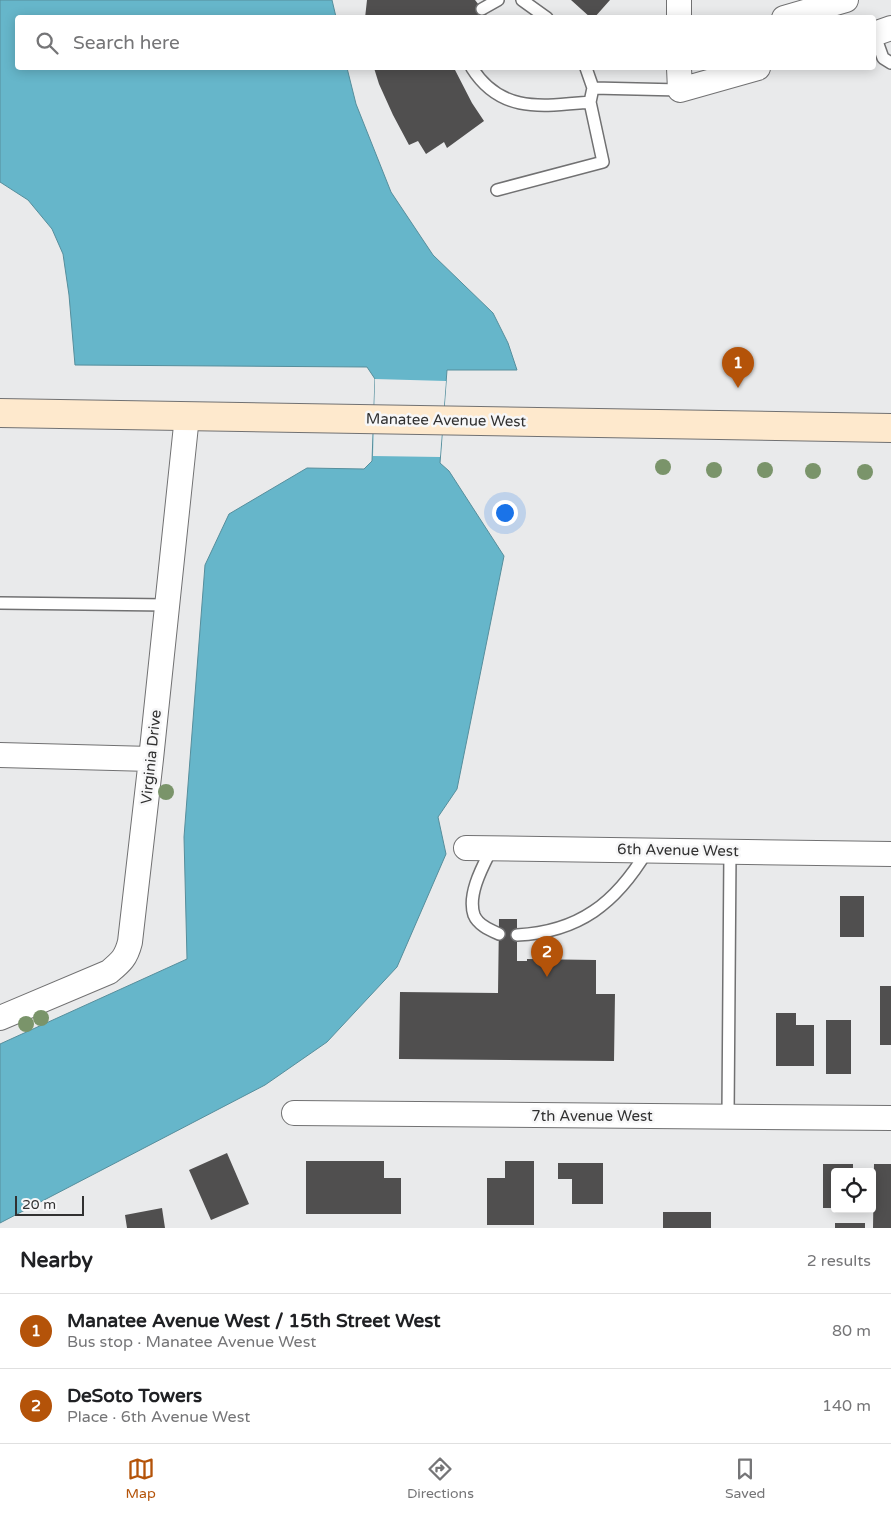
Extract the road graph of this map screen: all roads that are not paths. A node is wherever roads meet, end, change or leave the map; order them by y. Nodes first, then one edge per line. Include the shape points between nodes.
1 (498, 0) edge
2 (522, 0) edge
3 (679, 0) edge
4 (846, 0) edge
5 (482, 9) dead end
6 (543, 15) edge
7 (679, 15) edge
8 (794, 15) edge
9 (891, 28) edge
10 (876, 33) edge
11 (876, 40) edge
12 (891, 63) edge
13 (473, 70) edge
14 (587, 70) edge
15 (735, 70) edge
16 (679, 75) edge
17 (593, 88) junction
18 (590, 102) junction
19 (497, 190) dead end
20 (0, 413) edge
21 (187, 416) junction
22 (891, 428) edge
23 (0, 603) edge
24 (168, 605) junction
25 (0, 755) edge
26 (151, 759) junction
27 (466, 848) dead end
28 (492, 848) junction
29 (647, 850) junction
30 (730, 851) junction
31 (891, 854) edge
32 (499, 934) dead end
33 (517, 936) dead end
34 (0, 1018) edge
35 (294, 1113) dead end
36 (728, 1116) junction
37 (891, 1118) edge

1 - 5 lane
2 - 6 lane
3 - 7 street
4 - 8 street
9 - 10 street
11 - 12 lane via 882,58
13 - 18 lane via 490,89 509,101 546,105
14 - 17 lane
15 - 16 street
16 - 17 lane
17 - 18 lane
18 - 19 lane via 603,162
20 - 21 main road, Manatee Avenue West
21 - 22 main road, Manatee Avenue West
21 - 24 street, Virginia Drive
23 - 24 lane
24 - 26 street, Virginia Drive
25 - 26 street
26 - 34 street, Virginia Drive via 130,942 122,961 109,972
27 - 28 street, 6th Avenue West
28 - 29 street, 6th Avenue West
28 - 32 lane via 474,886 474,914 485,927
29 - 30 street, 6th Avenue West
29 - 33 lane via 618,892 591,914 561,929
30 - 31 street, 6th Avenue West
30 - 36 lane
35 - 36 street, 7th Avenue West
36 - 37 street, 7th Avenue West

